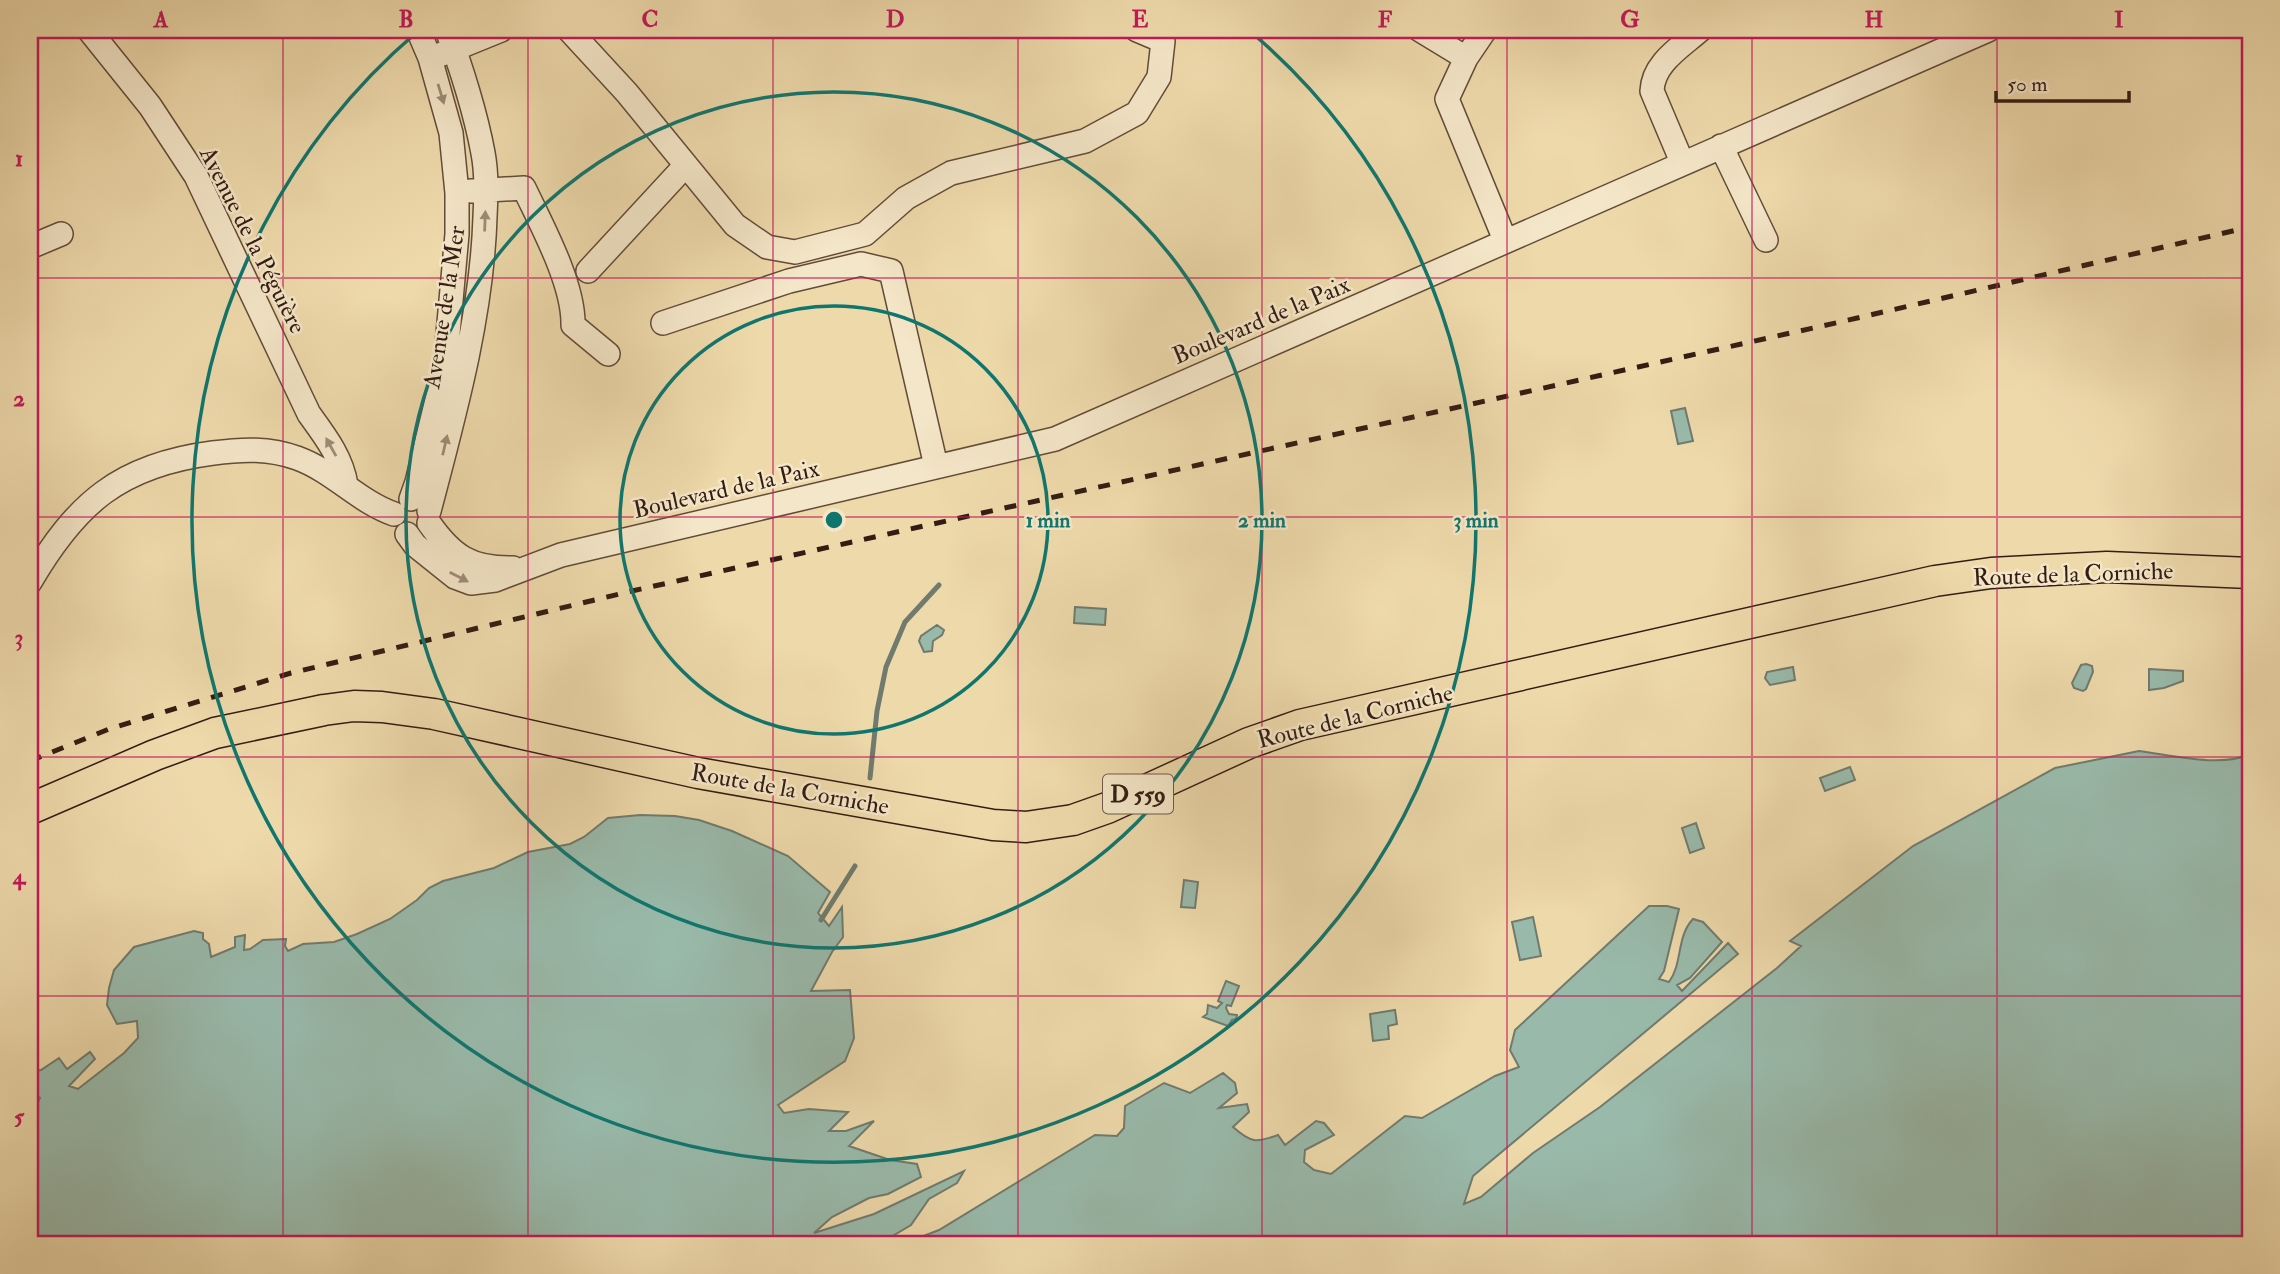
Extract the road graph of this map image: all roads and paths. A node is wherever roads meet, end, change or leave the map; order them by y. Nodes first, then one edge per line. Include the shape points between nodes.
1 (89, 30) edge
2 (418, 30) edge
3 (501, 30) edge
4 (569, 30) edge
5 (1137, 30) edge
6 (1420, 30) edge
7 (1485, 30) edge
8 (1700, 30) edge
9 (1988, 30) edge
10 (451, 40) edge
11 (429, 58) junction
12 (1466, 58) junction
13 (1721, 145) junction
14 (1682, 162) junction
15 (685, 166) junction
16 (486, 190) junction
17 (457, 193) junction
18 (61, 234) dead end
19 (1506, 240) junction
20 (1766, 240) dead end
21 (30, 247) edge
22 (588, 271) dead end
23 (663, 323) dead end
24 (608, 354) dead end
25 (309, 414) junction
26 (293, 457) junction
27 (936, 466) junction
28 (346, 485) junction
29 (416, 511) junction
30 (36, 555) edge
31 (523, 568) junction
32 (2250, 573) edge
33 (30, 582) edge
34 (30, 808) edge

1 - 25 street, Avenue de la Péguière via 150,106 196,176
2 - 11 street, Avenue de la Mer
3 - 10 street
4 - 15 street
5 - 15 street via 1163,41 1159,77 1137,113 1085,141 951,173 906,198 865,234 795,253 767,247 735,225
6 - 12 street
7 - 12 street
8 - 14 street via 1659,66 1652,78 1652,90
9 - 13 street, Boulevard de la Paix
10 - 11 street
10 - 16 street, Avenue de la Mer via 483,153
11 -> 17 street, Avenue de la Mer via 451,133
12 - 19 street via 1447,99
13 - 14 street, Boulevard de la Paix
13 - 20 street
14 - 19 street, Boulevard de la Paix
15 - 22 street
16 - 17 street
16 - 24 street via 524,188 553,250 573,310 573,325
29 -> 16 street, Avenue de la Mer via 467,349 478,296
17 - 29 street, Avenue de la Mer via 445,367 417,482
18 - 21 street
19 - 27 street, Boulevard de la Paix via 1055,439
23 - 27 street via 789,281 861,264 891,271
25 - 26 street via 306,439
28 -> 25 street, Avenue de la Péguière via 343,469
26 - 28 street
26 - 30 street via 243,449 192,456 133,474 105,490
27 - 31 street, Boulevard de la Paix via 561,555
28 - 29 street via 378,507
29 - 31 street, Boulevard de la Paix via 459,556 496,569
29 -> 31 street, Boulevard de la Paix via 398,529 455,577 471,583 495,580
30 - 33 street
32 - 34 main road, Route de la Corniche / D 559 via 2107,568 1991,572 1936,580 1300,725 1249,743 1107,808 1026,827 698,773 448,716 354,706 215,733

